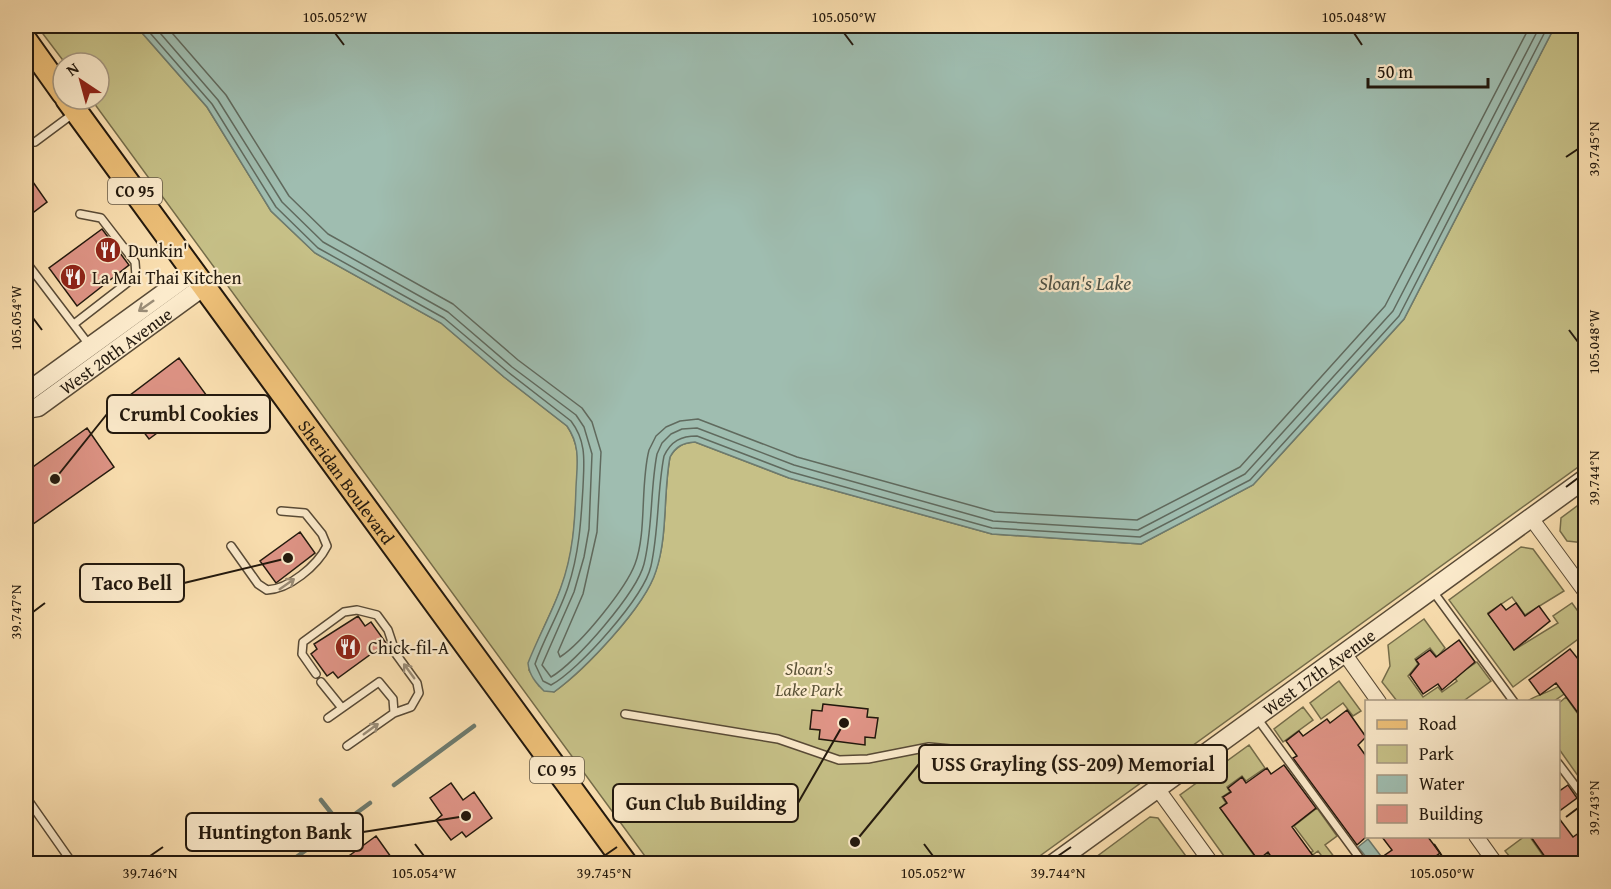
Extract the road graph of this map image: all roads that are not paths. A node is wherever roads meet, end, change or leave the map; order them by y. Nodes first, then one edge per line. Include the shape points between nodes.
1 (26, 41) edge
2 (51, 76) edge
3 (61, 111) edge
4 (76, 111) edge
5 (35, 142) dead end
6 (80, 213) dead end
7 (26, 262) edge
8 (199, 279) junction
9 (74, 324) junction
10 (90, 346) junction
11 (26, 393) edge
12 (26, 410) edge
13 (1586, 478) edge
14 (280, 511) dead end
15 (1531, 518) junction
16 (231, 546) dead end
17 (1432, 590) junction
18 (1586, 593) edge
19 (1344, 653) junction
20 (316, 674) dead end
21 (321, 682) dead end
22 (1378, 700) edge
23 (1513, 700) edge
24 (342, 708) junction
25 (394, 712) junction
26 (625, 714) dead end
27 (1257, 717) junction
28 (328, 718) dead end
29 (347, 746) dead end
30 (1560, 766) edge
31 (1157, 788) junction
32 (26, 797) edge
33 (1586, 800) edge
34 (1477, 838) edge
35 (1054, 863) edge
36 (73, 864) edge
37 (626, 864) edge
38 (1212, 864) edge
39 (1364, 864) edge
40 (1496, 864) edge

1 - 2 main road, Sheridan Boulevard / CO 95
3 - 5 lane
4 - 8 main road, Sheridan Boulevard / CO 95
6 - 9 lane via 101,218 135,262 136,276
7 - 9 lane
8 -> 10 street, West 20th Avenue
8 - 12 street, West 20th Avenue via 38,407
8 - 37 main road, Sheridan Boulevard / CO 95
9 - 10 lane
10 - 11 street, West 20th Avenue
13 - 15 street, West 17th Avenue
16 -> 14 lane via 258,584 267,590 278,590 287,584 321,558 327,546 305,513
15 - 17 street, West 17th Avenue
15 - 18 street
17 - 19 street, West 17th Avenue
17 - 23 lane
19 - 22 street
19 - 27 street, West 17th Avenue
25 -> 20 lane via 411,707 419,693 377,615 357,610 344,612 303,642 302,654
21 - 24 lane
24 - 25 lane via 379,682 393,699
24 - 28 lane
29 -> 25 lane
26 - 31 lane via 778,740 839,760 868,759 929,747 1101,763 1140,772
27 - 31 street, West 17th Avenue
27 - 39 lane
30 - 33 lane
31 - 35 street, West 17th Avenue
31 - 38 street
32 - 36 lane
34 - 40 street

